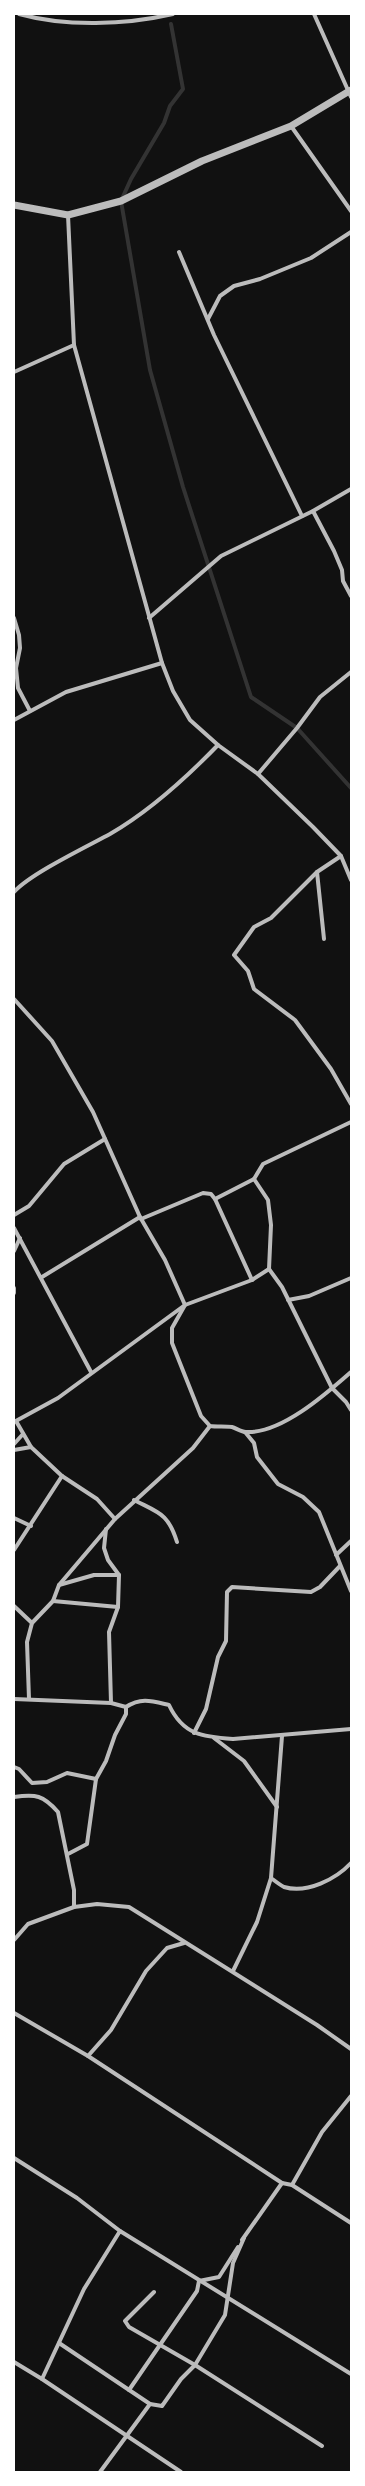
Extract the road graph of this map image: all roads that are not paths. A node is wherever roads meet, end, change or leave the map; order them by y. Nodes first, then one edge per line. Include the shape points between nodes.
1 (19, 14) edge
2 (173, 14) edge
3 (314, 14) edge
4 (350, 93) edge
5 (291, 126) junction
6 (14, 205) edge
7 (351, 210) edge
8 (68, 215) junction
9 (351, 232) edge
10 (179, 252) dead end
11 (208, 319) junction
12 (74, 345) junction
13 (14, 372) edge
14 (351, 489) edge
15 (313, 511) junction
16 (302, 516) junction
17 (351, 596) edge
18 (14, 618) edge
19 (149, 618) junction
20 (162, 663) junction
21 (351, 672) edge
22 (30, 711) junction
23 (14, 720) edge
24 (218, 745) junction
25 (258, 774) junction
26 (341, 856) junction
27 (317, 872) junction
28 (351, 880) edge
29 (14, 892) edge
30 (324, 939) dead end
31 (14, 999) edge
32 (351, 1104) edge
33 (351, 1122) edge
34 (105, 1139) junction
35 (254, 1179) junction
36 (215, 1199) junction
37 (14, 1215) edge
38 (141, 1218) junction
39 (14, 1228) edge
40 (20, 1238) junction
41 (14, 1251) edge
42 (269, 1268) junction
43 (42, 1277) junction
44 (351, 1278) edge
45 (252, 1280) junction
46 (14, 1288) edge
47 (14, 1293) edge
48 (288, 1300) junction
49 (185, 1305) junction
50 (91, 1372) junction
51 (351, 1372) edge
52 (332, 1388) junction
53 (351, 1410) edge
54 (15, 1422) edge
55 (210, 1426) junction
56 (245, 1432) junction
57 (24, 1434) junction
58 (14, 1444) edge
59 (30, 1446) junction
60 (14, 1450) edge
61 (62, 1476) junction
62 (134, 1500) junction
63 (14, 1518) edge
64 (115, 1519) junction
65 (31, 1526) junction
66 (106, 1529) junction
67 (351, 1541) edge
68 (177, 1542) dead end
69 (14, 1550) edge
70 (336, 1555) junction
71 (340, 1566) junction
72 (119, 1575) junction
73 (59, 1585) junction
74 (351, 1591) edge
75 (53, 1601) junction
76 (14, 1606) edge
77 (118, 1607) junction
78 (32, 1623) junction
79 (14, 1699) edge
80 (29, 1699) junction
81 (111, 1703) junction
82 (126, 1707) junction
83 (351, 1729) edge
84 (194, 1734) junction
85 (282, 1736) junction
86 (213, 1737) junction
87 (14, 1767) edge
88 (96, 1779) junction
89 (14, 1797) edge
90 (277, 1807) junction
91 (68, 1854) junction
92 (351, 1863) edge
93 (270, 1878) junction
94 (74, 1907) junction
95 (14, 1940) edge
96 (184, 1943) junction
97 (233, 1971) junction
98 (14, 2013) edge
99 (351, 2049) edge
100 (88, 2056) junction
101 (351, 2096) edge
102 (14, 2158) edge
103 (282, 2183) junction
104 (292, 2185) junction
105 (351, 2223) edge
106 (120, 2231) junction
107 (244, 2238) junction
108 (199, 2281) junction
109 (154, 2292) dead end
110 (228, 2298) junction
111 (59, 2343) junction
112 (158, 2345) junction
113 (14, 2362) edge
114 (195, 2366) junction
115 (351, 2375) edge
116 (42, 2379) junction
117 (129, 2390) junction
118 (150, 2404) junction
119 (127, 2434) junction
120 (322, 2446) dead end
121 (100, 2472) edge
122 (181, 2472) edge

1 - 2 street via 36,19 103,22
3 - 4 street
4 - 5 street
5 - 7 street
5 - 8 street via 202,161 121,201
6 - 8 street
8 - 12 street
9 - 11 street via 311,258 260,279 234,286 220,296
10 - 11 street
11 - 16 street
12 - 13 street
12 - 19 street
14 - 15 street
15 - 16 street
15 - 17 street via 334,551 342,570 343,581
16 - 19 street via 221,556
18 - 22 street via 20,648 16,668 18,688
19 - 20 street
20 - 22 street via 66,692
20 - 24 street via 173,691 190,720
21 - 25 street via 320,697
22 - 23 street
24 - 25 street
24 - 29 street via 193,772 112,833
25 - 26 street
26 - 27 street
26 - 28 street
27 - 30 street
27 - 32 street via 271,918 254,927 234,954 248,971 254,989 295,1020 331,1069
31 - 34 street via 52,1041 93,1112
33 - 35 street via 263,1164
34 - 37 street via 64,1164 29,1206
34 - 38 street
35 - 36 street
35 - 42 street via 268,1200 271,1225
36 - 38 street via 211,1194 204,1193
36 - 45 street
38 - 43 street
38 - 49 street via 165,1260
39 - 40 street
40 - 41 street
40 - 43 street
42 - 45 street
42 - 48 street
43 - 50 street
44 - 48 street via 309,1296
45 - 49 street
46 - 47 street
48 - 52 street
49 - 50 street
49 - 55 street via 172,1328 172,1342 201,1416
50 - 54 street via 58,1398
51 - 52 street
52 - 53 street
52 - 56 street via 285,1422 265,1430
54 - 57 street
55 - 56 street via 231,1427
55 - 62 street via 193,1448
56 - 70 street via 254,1443 257,1457 278,1484 303,1497 319,1512
57 - 58 street
57 - 59 street
59 - 60 street
59 - 61 street
61 - 64 street via 97,1498
61 - 65 street
62 - 64 street
62 - 68 street via 161,1514 170,1522
63 - 65 street
64 - 66 street
65 - 69 street
66 - 72 street via 104,1548 108,1560
66 - 73 street
67 - 70 street
70 - 71 street
71 - 74 street
71 - 84 street via 320,1587 311,1592 232,1587 227,1592 226,1641 218,1657 206,1709
72 - 73 street via 94,1574
72 - 77 street
73 - 75 street
75 - 77 street
75 - 78 street
76 - 78 street
77 - 81 street via 109,1632
78 - 80 street via 27,1642
79 - 80 street
80 - 81 street
81 - 82 street
82 - 84 street via 134,1701 145,1699 169,1705 175,1718
82 - 88 street via 126,1714
83 - 85 street
84 - 86 street
85 - 86 street via 233,1739
85 - 90 street
86 - 90 street via 244,1761
87 - 88 street via 32,1782 47,1782 67,1773
88 - 91 street via 87,1844
89 - 91 street via 35,1794 50,1803 58,1812
90 - 93 street
91 - 94 street
92 - 93 street via 326,1882 298,1888 285,1887
93 - 97 street via 257,1922
94 - 95 street via 28,1924
94 - 96 street via 97,1904 129,1907
96 - 97 street
96 - 100 street via 167,1948 146,1971 111,2030
97 - 99 street
98 - 100 street
100 - 103 street
101 - 104 street via 322,2132
102 - 106 street via 77,2198
103 - 104 street
103 - 107 street
104 - 105 street
106 - 108 street
106 - 111 street via 84,2289
107 - 108 street via 219,2277
107 - 110 street via 233,2263
108 - 110 street
108 - 112 street via 197,2291
109 - 112 street via 125,2321 128,2327
110 - 114 street via 225,2316
110 - 115 street
111 - 116 street
111 - 117 street
112 - 114 street
112 - 117 street
113 - 116 street
114 - 118 street via 181,2379 162,2406
114 - 120 street
116 - 119 street
117 - 118 street
118 - 119 street
119 - 121 street
119 - 122 street

